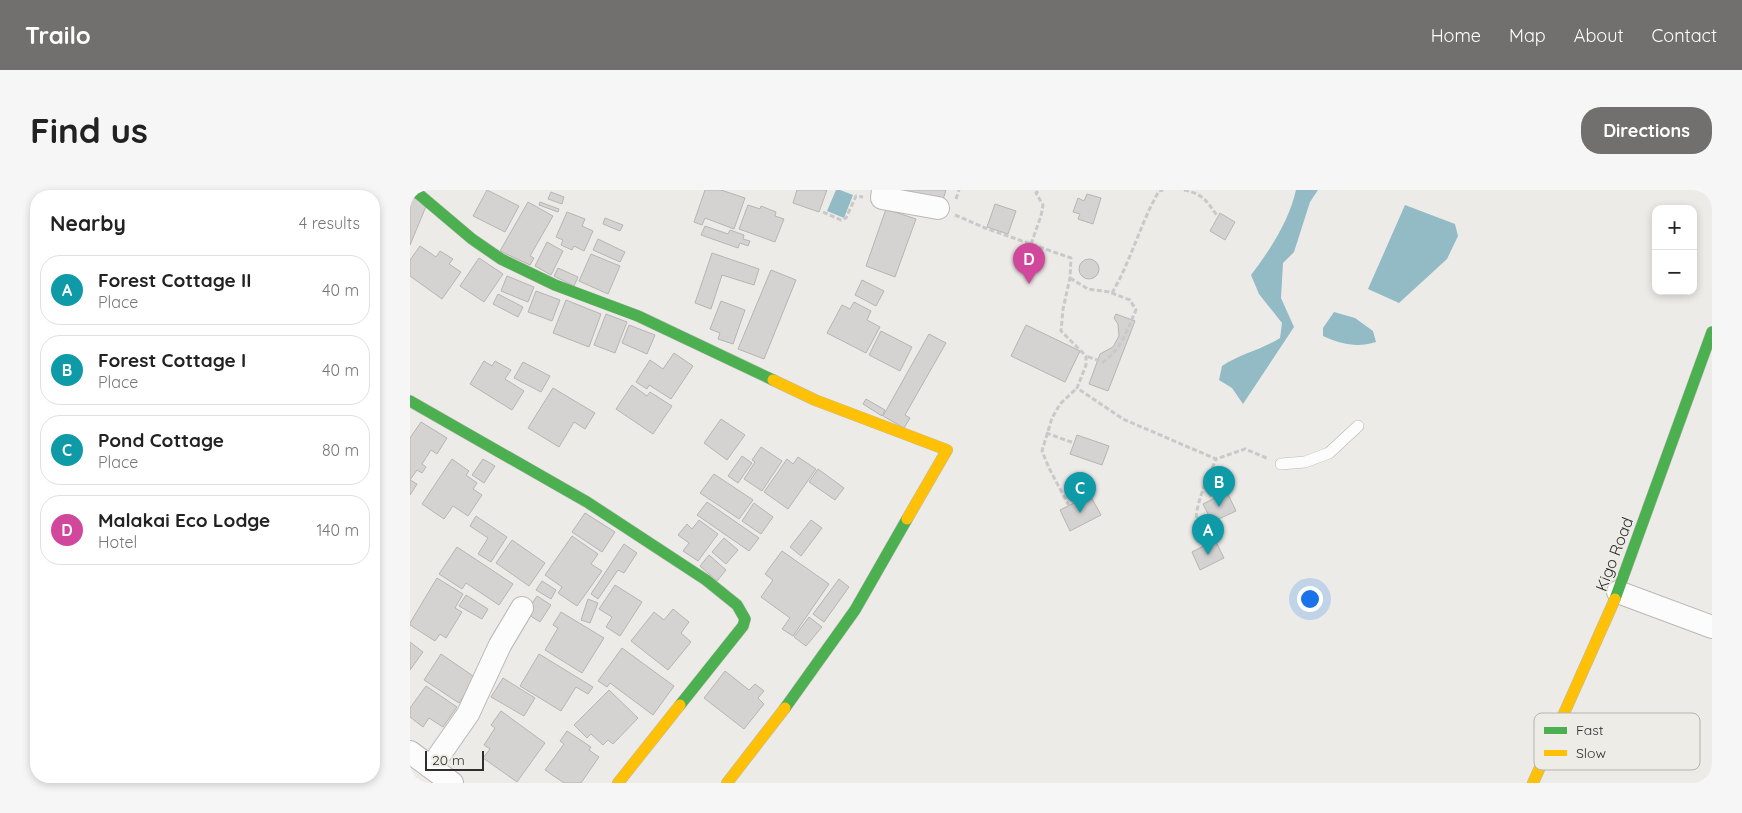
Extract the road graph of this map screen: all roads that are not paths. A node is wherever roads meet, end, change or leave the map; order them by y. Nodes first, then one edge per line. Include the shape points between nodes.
1 (414, 190) edge
2 (882, 194) edge
3 (938, 208) road end
4 (1712, 332) edge
5 (410, 401) edge
6 (1358, 426) dead end
7 (1281, 464) road end
8 (1618, 592) junction
9 (522, 608) dead end
10 (1712, 628) edge
11 (1564, 713) edge
12 (410, 752) edge
13 (430, 767) junction
14 (1539, 770) edge
15 (452, 783) edge
16 (618, 783) edge
17 (727, 783) edge
18 (1533, 783) edge

1 - 17 street via 501,259 555,286 638,316 815,400 947,450 855,610 796,694
2 - 3 street
4 - 8 street, Kigo Road
5 - 16 street via 587,502 706,580 741,610 745,619 743,626
6 - 7 lane via 1329,453 1305,462
8 - 10 street
8 - 11 street, Kigo Road
9 - 13 street via 500,645 468,714
12 - 13 street
13 - 15 street
14 - 18 street, Kigo Road

